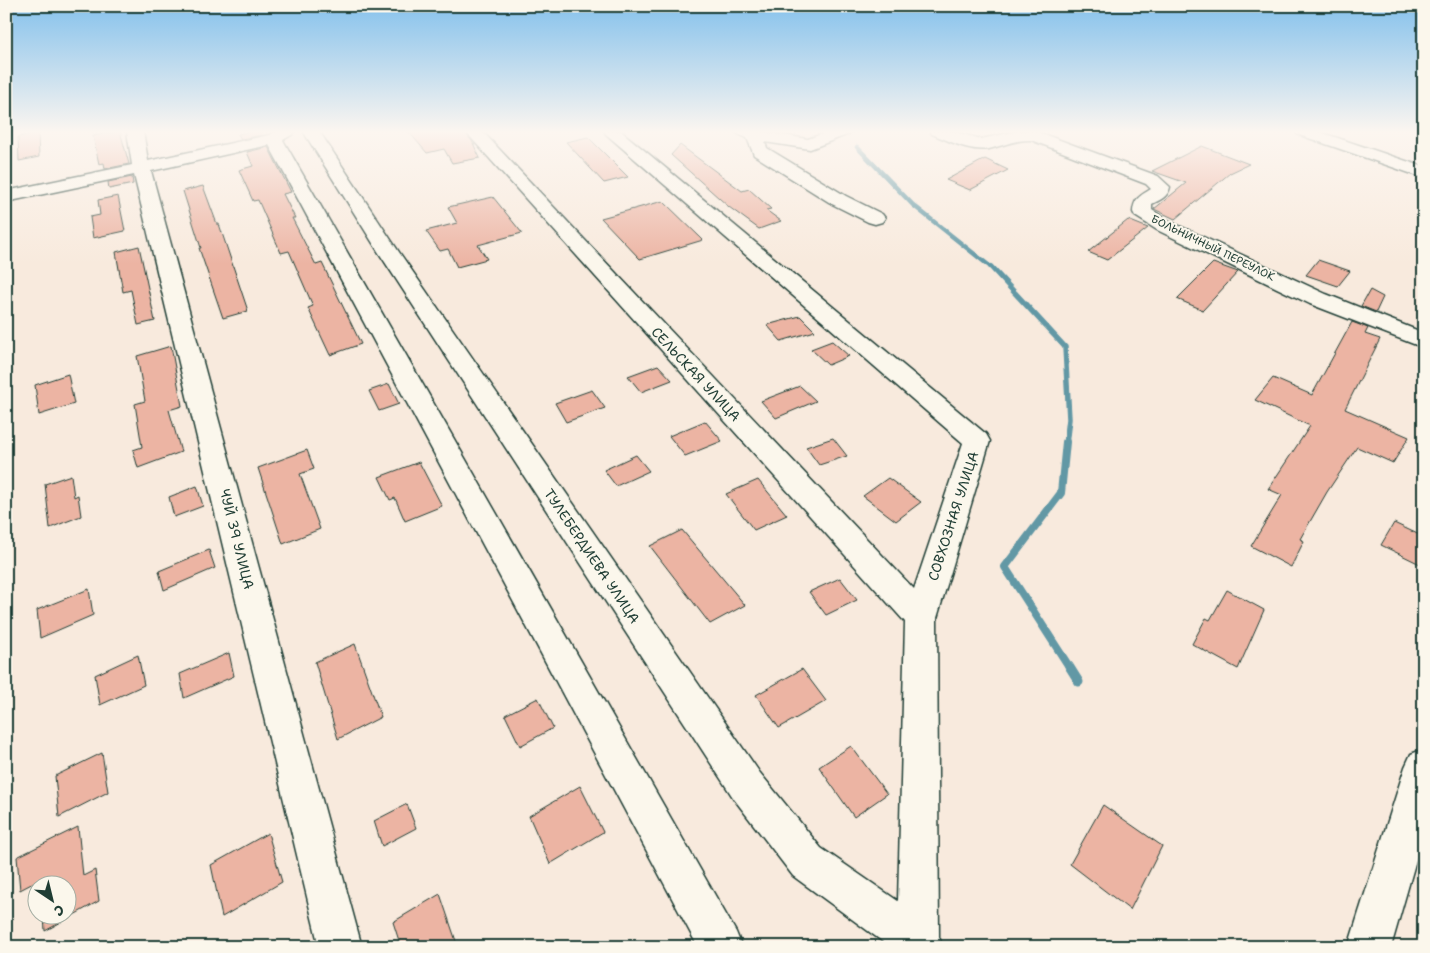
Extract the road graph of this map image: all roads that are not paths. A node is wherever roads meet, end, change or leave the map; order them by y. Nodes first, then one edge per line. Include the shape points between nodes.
1 (106, 175) edge
2 (143, 175) edge
3 (303, 175) edge
4 (340, 175) edge
5 (514, 175) edge
6 (665, 175) edge
7 (799, 175) edge
8 (1140, 175) edge
9 (6, 197) edge
10 (875, 218) dead end
11 (1424, 341) edge
12 (921, 618) junction
13 (1424, 767) edge
14 (920, 944) edge
15 (342, 947) edge
16 (722, 947) edge
17 (1369, 947) edge

1 - 9 street
2 - 15 street, ЧУЙ 39 УЛИЦА
3 - 16 street
4 - 14 street, ТУЛЕБЕРДИЕВА УЛИЦА via 746,786 807,862
5 - 12 street, СЕЛЬСКАЯ УЛИЦА
6 - 12 street, СОВХОЗНАЯ УЛИЦА via 977,441
7 - 10 street
8 - 11 street, БОЛЬНИЧНЫЙ ПЕРЕУЛОК via 1161,187 1160,192 1143,202 1142,212 1164,226 1318,299
12 - 14 street, СОВХОЗНАЯ УЛИЦА
13 - 17 street

